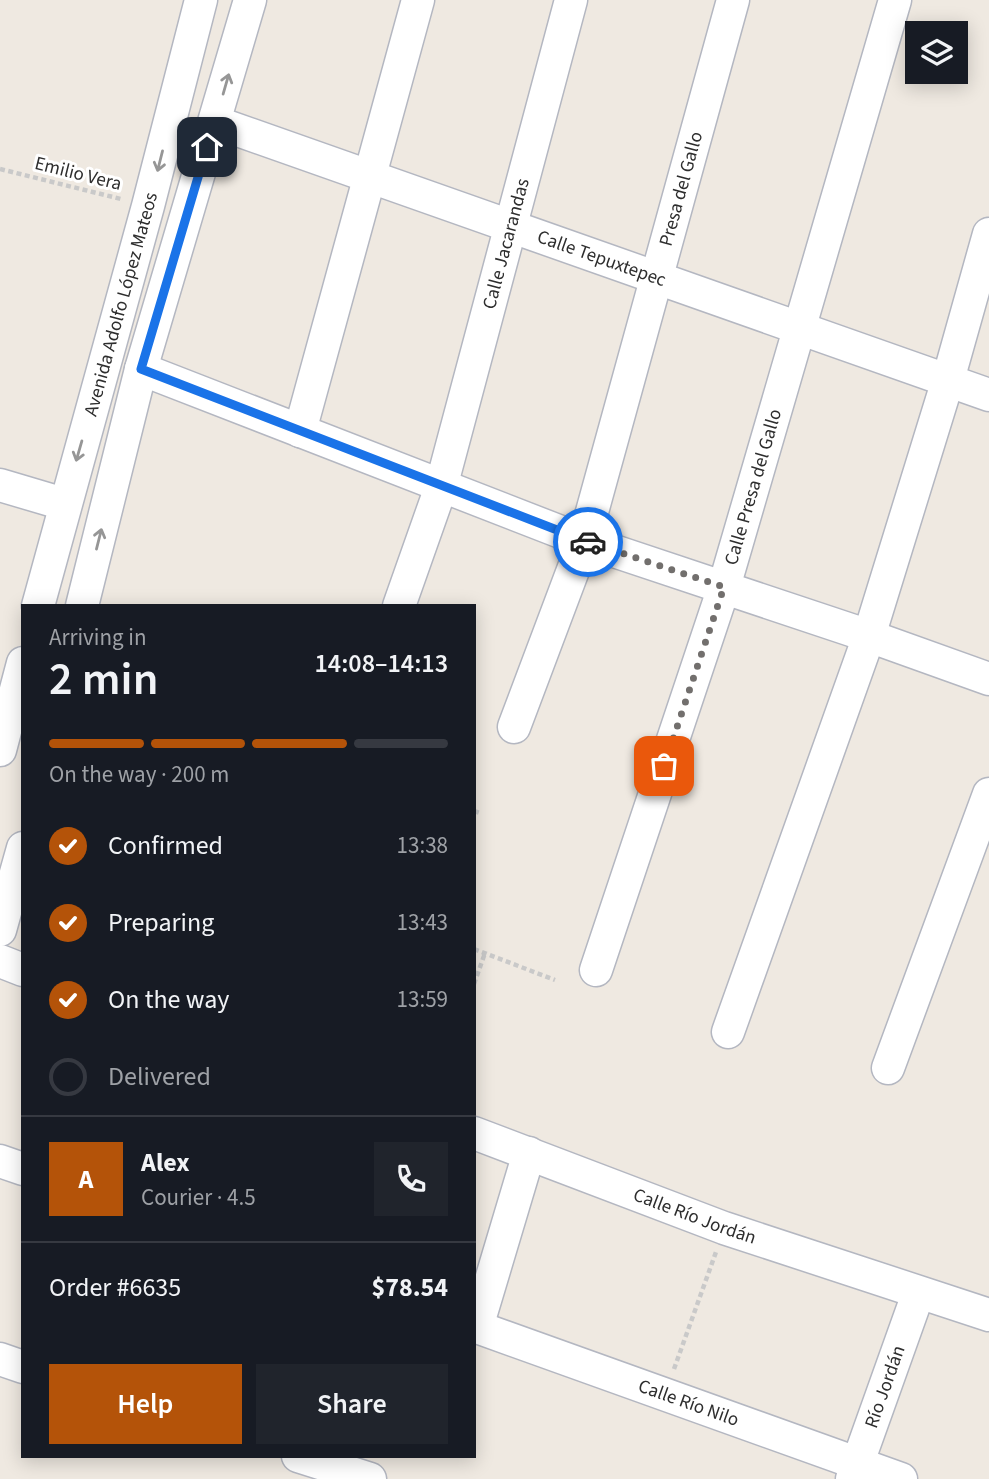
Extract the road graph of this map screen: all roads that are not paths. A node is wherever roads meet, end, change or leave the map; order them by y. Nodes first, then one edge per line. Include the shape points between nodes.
1 (201, 0) edge
2 (250, 0) edge
3 (418, 0) edge
4 (571, 0) edge
5 (733, 0) edge
6 (895, 0) edge
7 (215, 122) junction
8 (369, 177) junction
9 (511, 227) junction
10 (989, 234) edge
11 (656, 278) junction
12 (801, 329) junction
13 (141, 369) junction
14 (948, 380) junction
15 (989, 395) edge
16 (300, 431) junction
17 (0, 485) edge
18 (441, 487) junction
19 (64, 503) junction
20 (584, 541) junction
21 (724, 587) junction
22 (39, 604) edge
23 (82, 604) edge
24 (400, 604) edge
25 (869, 636) junction
26 (21, 671) edge
27 (989, 680) edge
28 (514, 727) dead end
29 (0, 750) edge
30 (989, 794) edge
31 (21, 855) edge
32 (0, 930) edge
33 (0, 961) edge
34 (21, 969) edge
35 (596, 970) dead end
36 (728, 1032) dead end
37 (888, 1068) dead end
38 (476, 1134) edge
39 (529, 1153) junction
40 (0, 1161) edge
41 (21, 1168) edge
42 (918, 1294) junction
43 (989, 1315) edge
44 (476, 1326) edge
45 (0, 1359) edge
46 (21, 1366) edge
47 (312, 1458) edge
48 (854, 1472) edge
49 (370, 1479) edge
50 (901, 1479) edge

1 -> 19 street, Avenida Adolfo López Mateos
7 -> 2 street, Avenida Adolfo López Mateos
3 - 8 street
4 - 9 street, Calle Jacarandas
5 - 11 street, Presa del Gallo
6 - 12 street, Calle Presa del Gallo
7 - 8 street, Calle Tepuxtepec
7 - 13 street, Avenida Adolfo López Mateos
8 - 9 street, Calle Tepuxtepec
8 - 16 street
9 - 11 street, Calle Tepuxtepec
9 - 18 street, Calle Jacarandas
10 - 14 street
11 - 12 street, Calle Tepuxtepec
11 - 20 street, Presa del Gallo
12 - 14 street, Calle Tepuxtepec
12 - 21 street, Calle Presa del Gallo
13 - 16 street
23 -> 13 street, Avenida Adolfo López Mateos
14 - 15 street, Calle Tepuxtepec
14 - 25 street
16 - 18 street
17 - 19 street
18 - 20 street
18 - 24 street, Calle Jacarandas
19 - 22 street, Avenida Adolfo López Mateos
20 - 21 street
20 - 28 street, Presa del Gallo
21 - 25 street
21 - 35 street, Calle Presa del Gallo
25 - 27 street
25 - 36 street
26 - 29 street
30 - 37 street
31 - 32 street
33 - 34 street
38 - 39 street, Calle Río Jordán
39 - 42 street, Calle Río Jordán via 724,1228
39 - 44 street
40 - 41 street
42 - 43 street, Calle Río Jordán
42 - 48 street, Río Jordán
44 - 48 street, Calle Río Nilo via 665,1395
45 - 46 street
47 - 49 street
48 - 50 street, Calle Río Nilo

